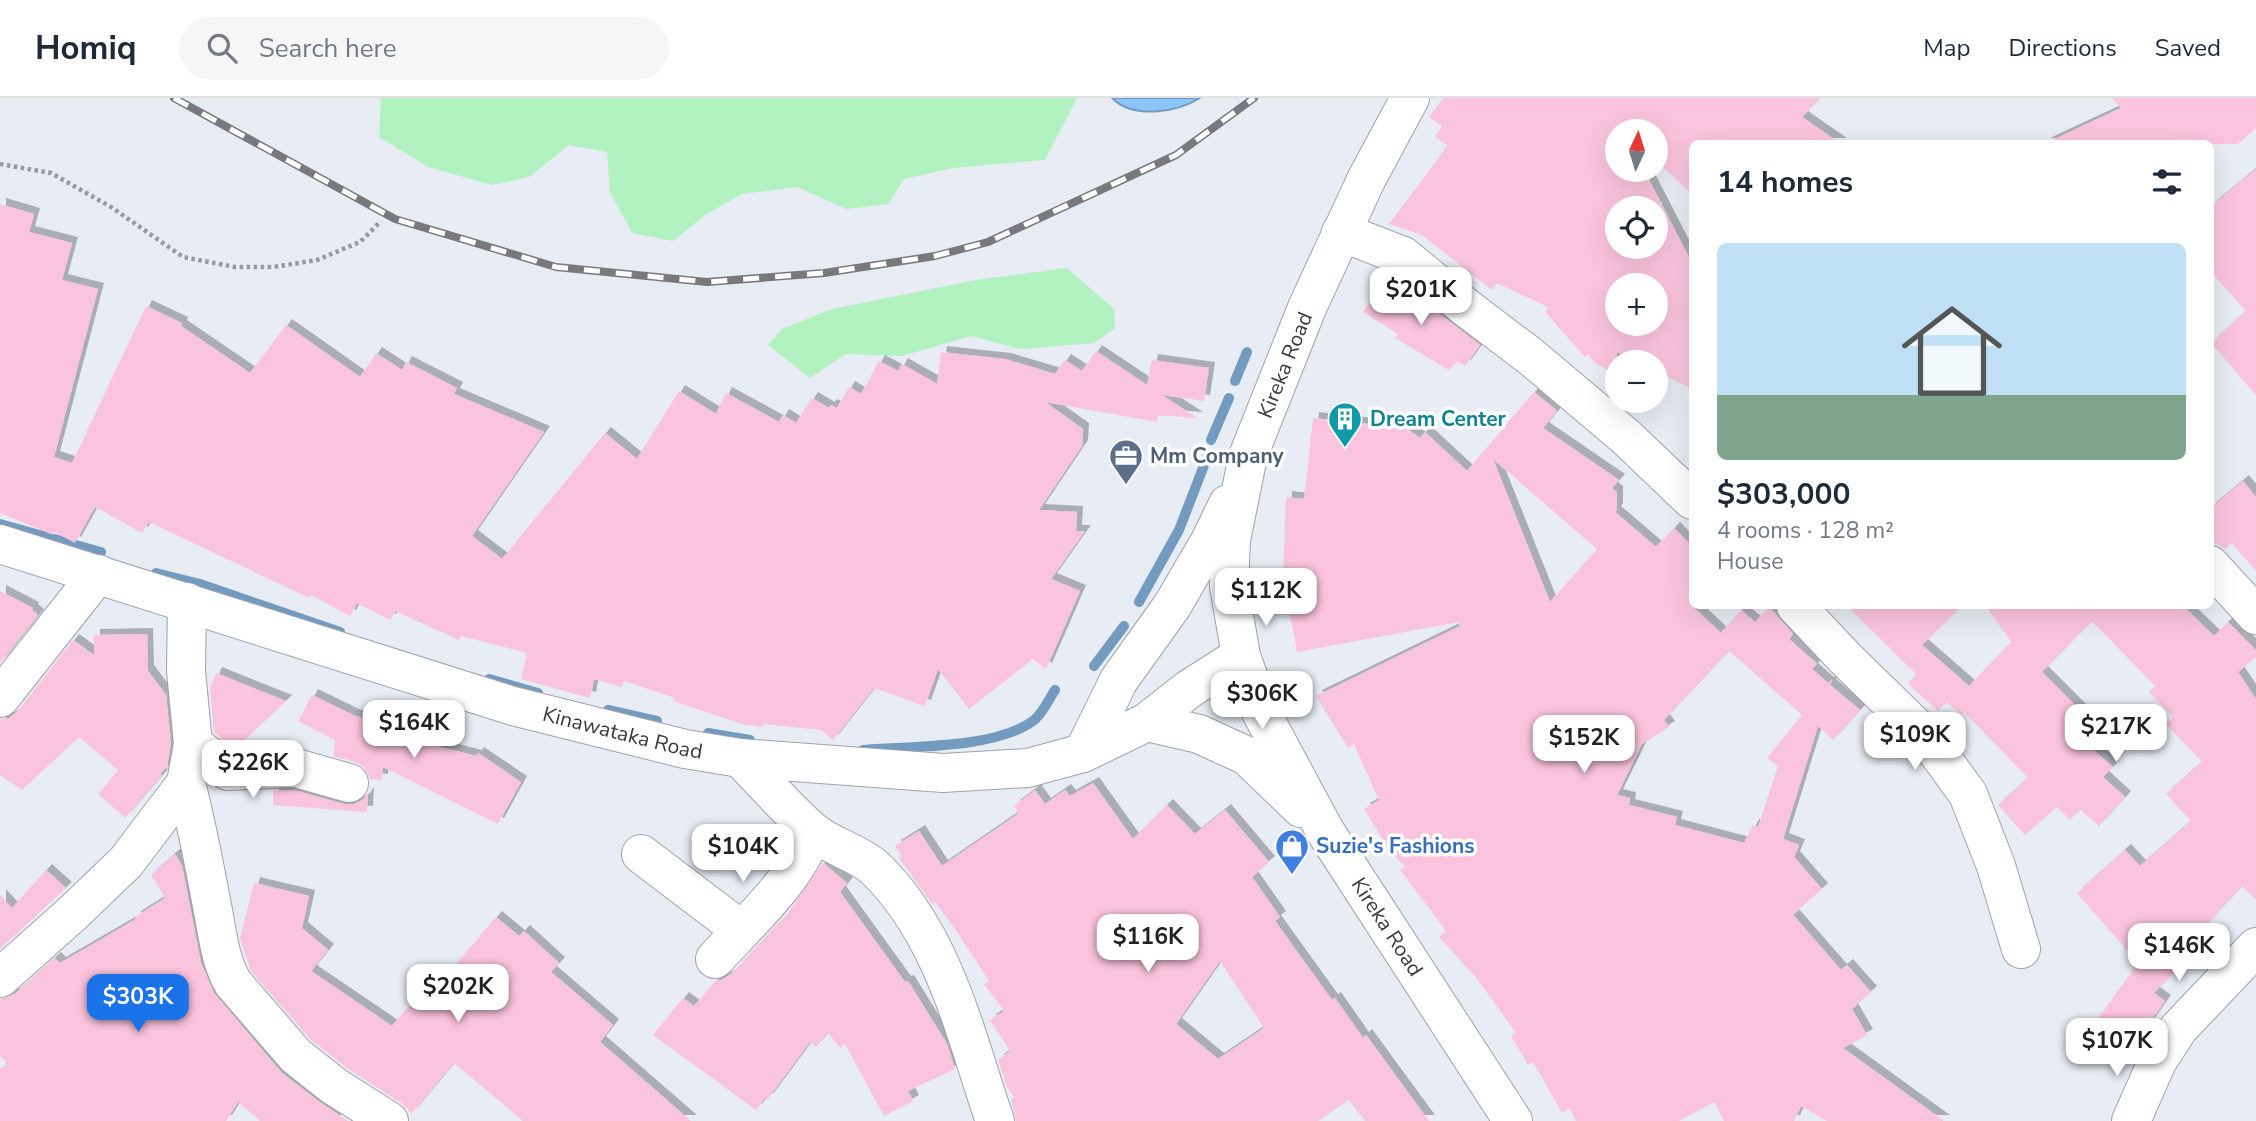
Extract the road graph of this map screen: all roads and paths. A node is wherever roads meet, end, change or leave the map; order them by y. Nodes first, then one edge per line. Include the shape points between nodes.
1 (1409, 98) edge
2 (0, 164) edge
3 (381, 221) dead end
4 (1342, 232) junction
5 (1248, 456) junction
6 (1689, 497) edge
7 (0, 544) edge
8 (2214, 569) edge
9 (99, 574) junction
10 (187, 602) junction
11 (1799, 609) edge
12 (2256, 615) edge
13 (1241, 656) junction
14 (0, 698) edge
15 (1147, 722) junction
16 (193, 744) junction
17 (1083, 753) junction
18 (740, 758) junction
19 (187, 783) junction
20 (349, 783) dead end
21 (1325, 831) junction
22 (813, 832) junction
23 (640, 854) dead end
24 (741, 930) junction
25 (2256, 947) edge
26 (2021, 948) dead end
27 (716, 959) dead end
28 (0, 978) edge
29 (2132, 1119) edge
30 (389, 1121) edge
31 (995, 1121) edge
32 (1513, 1121) edge

1 - 4 street, Kireka Road
2 - 3 path via 51,173 111,207 183,257 235,267 317,260 360,243
4 - 5 street, Kireka Road
4 - 6 street via 1404,256 1626,437
5 - 13 street, Kireka Road via 1231,540 1229,586
5 - 17 street via 1210,541 1172,606 1119,680
7 - 9 street, Kinawataka Road
8 - 12 street
9 - 10 street, Kinawataka Road
9 - 14 street
10 - 16 street via 186,671
10 - 18 street, Kinawataka Road via 513,706
11 - 26 street via 1927,738 1968,794
13 - 15 street, Kinawataka Road
13 - 21 street, Kireka Road via 1261,712
15 - 17 street, Kinawataka Road
15 - 21 street via 1199,734 1247,757
16 - 19 street
16 - 20 street via 228,771 296,768
17 - 18 street, Kinawataka Road via 1028,768 943,773
18 - 22 street
19 - 28 street via 125,862
19 - 30 street via 225,971 296,1056
21 - 32 street, Kireka Road
22 - 24 street via 808,850
22 - 31 street via 874,867 916,918 944,974
23 - 24 street
24 - 27 street
25 - 29 street via 2179,1028 2157,1062

